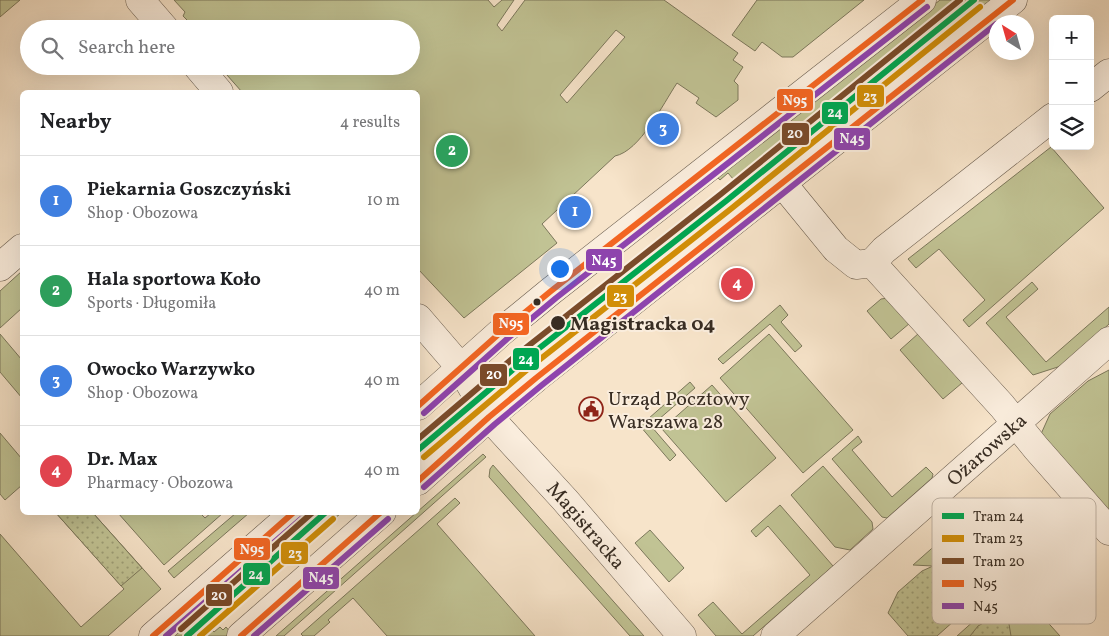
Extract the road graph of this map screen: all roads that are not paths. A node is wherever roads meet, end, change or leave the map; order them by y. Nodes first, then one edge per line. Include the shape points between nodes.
1 (140, 0) edge
2 (922, 0) edge
3 (1013, 0) edge
4 (157, 20) edge
5 (1109, 73) edge
6 (1094, 85) edge
7 (1049, 120) edge
8 (782, 183) junction
9 (20, 250) edge
10 (872, 263) junction
11 (0, 267) edge
12 (420, 320) edge
13 (1109, 341) edge
14 (461, 368) junction
15 (420, 404) edge
16 (489, 417) junction
17 (1016, 423) junction
18 (420, 479) edge
19 (1080, 498) edge
20 (292, 515) edge
21 (379, 515) edge
22 (1096, 516) edge
23 (1109, 531) edge
24 (153, 636) edge
25 (241, 636) edge
26 (682, 636) edge
27 (775, 636) edge

1 - 4 street
2 - 14 street via 566,279
3 - 8 street
5 - 6 street
7 - 10 street via 884,250
8 - 10 street via 836,249 856,265
8 - 16 street
9 - 11 street
10 - 17 street
12 - 14 street, Magistracka
13 - 17 street, Ożarowska
14 - 15 street
14 - 16 street, Magistracka
16 - 18 street
16 - 26 street, Magistracka
17 - 19 street
17 - 27 street, Ożarowska
20 - 24 street
21 - 25 street
22 - 23 street

